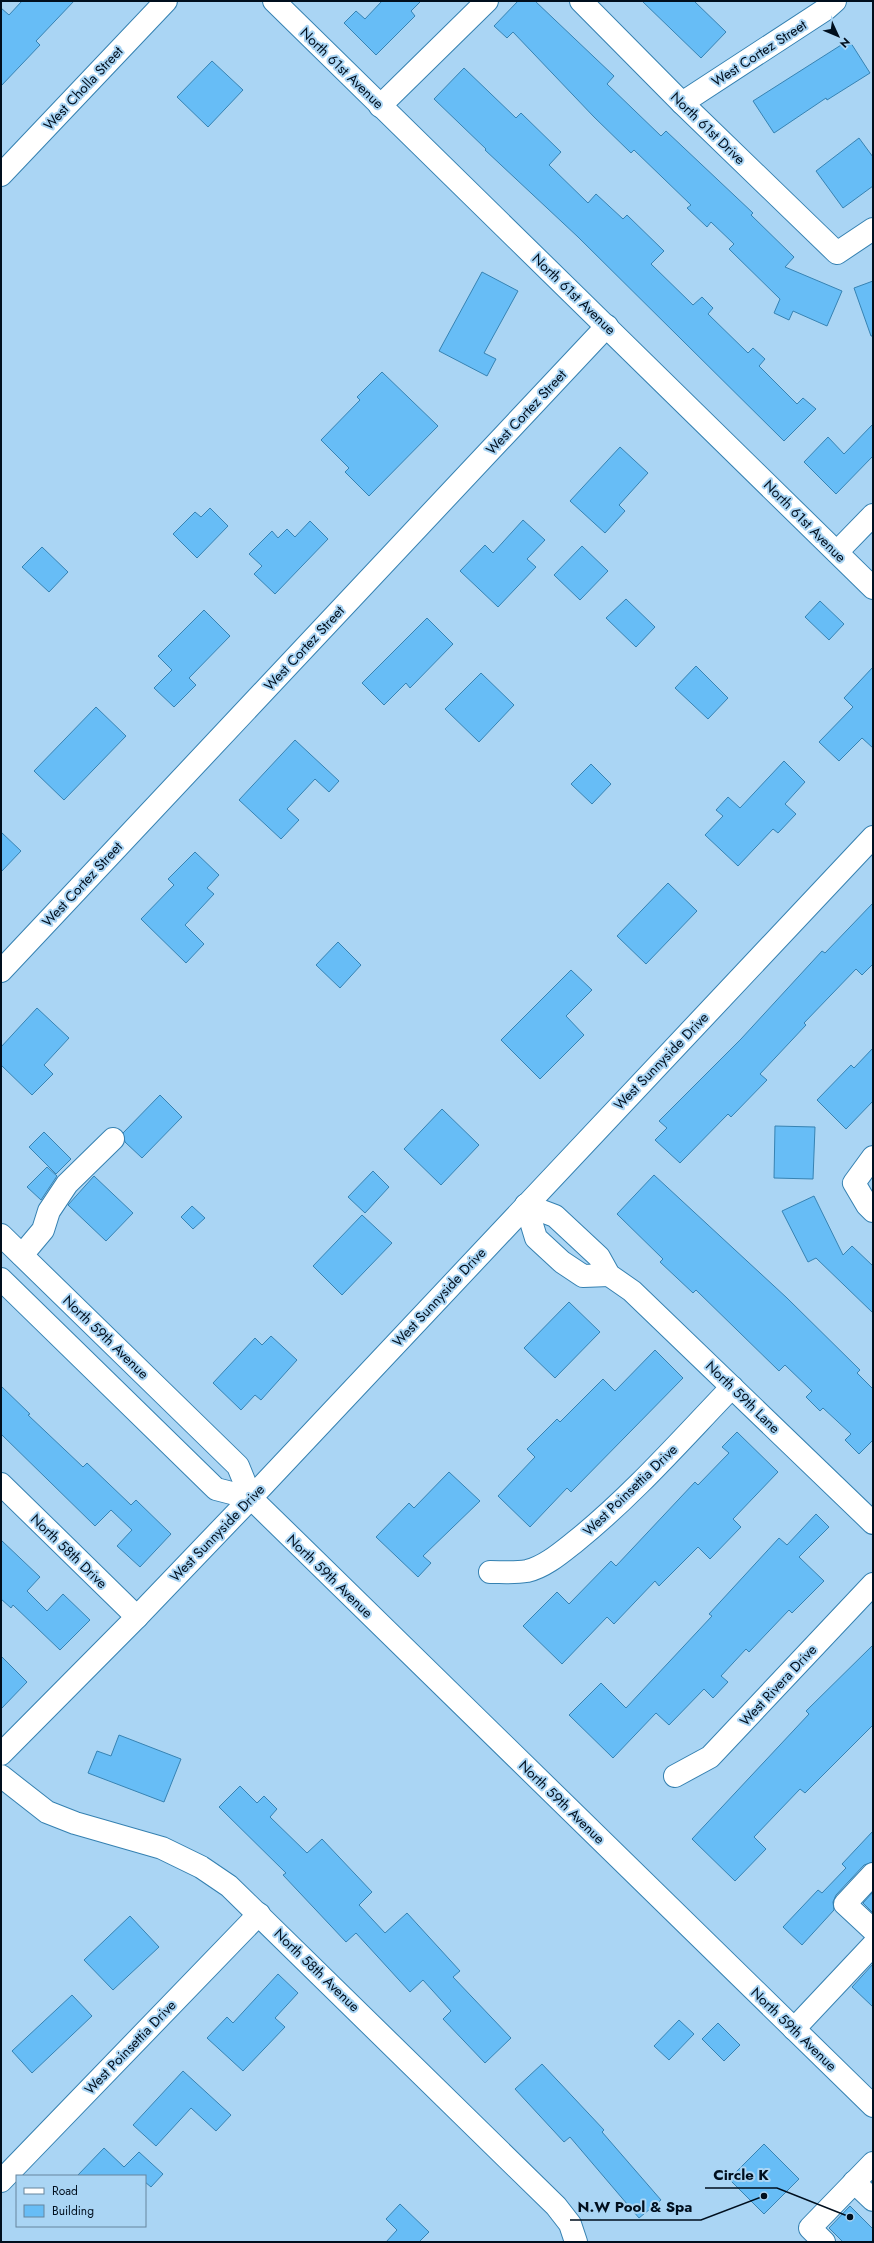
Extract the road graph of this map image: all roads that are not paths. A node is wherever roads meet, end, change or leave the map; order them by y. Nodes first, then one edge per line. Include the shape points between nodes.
1 (166, 1) edge
2 (274, 1) edge
3 (487, 1) edge
4 (582, 1) edge
5 (835, 1) edge
6 (682, 103) junction
7 (380, 106) junction
8 (1, 175) edge
9 (873, 229) edge
10 (607, 326) junction
11 (873, 515) edge
12 (837, 552) junction
13 (873, 588) edge
14 (873, 837) edge
15 (1, 971) edge
16 (113, 1139) dead end
17 (873, 1157) edge
18 (526, 1205) junction
19 (873, 1211) edge
20 (1, 1235) edge
21 (590, 1249) junction
22 (22, 1255) junction
23 (570, 1268) junction
24 (609, 1276) junction
25 (1, 1279) edge
26 (732, 1387) junction
27 (1, 1484) edge
28 (251, 1498) junction
29 (873, 1523) edge
30 (490, 1572) dead end
31 (873, 1584) edge
32 (138, 1617) junction
33 (1, 1754) edge
34 (1, 1776) edge
35 (676, 1776) dead end
36 (873, 1874) edge
37 (260, 1914) junction
38 (873, 1930) edge
39 (873, 1945) edge
40 (794, 2029) junction
41 (873, 2106) edge
42 (873, 2163) edge
43 (1, 2181) edge
44 (854, 2182) junction
45 (873, 2200) edge
46 (576, 2242) edge
47 (824, 2242) edge

1 - 8 street, West Cholla Street
2 - 7 street, North 61st Avenue
3 - 7 street
4 - 6 street, North 61st Drive
5 - 6 street, West Cortez Street
6 - 9 street, North 61st Drive via 837,253
7 - 10 street, North 61st Avenue
10 - 12 street, North 61st Avenue
10 - 15 street, West Cortez Street
11 - 12 street
12 - 13 street, North 61st Avenue
14 - 18 street, West Sunnyside Drive
16 - 22 street via 67,1184 50,1211 43,1230
17 - 19 street via 854,1183
18 - 21 street, North 59th Lane via 555,1216
18 - 23 street via 536,1238
18 - 28 street, West Sunnyside Drive
20 - 22 street, North 59th Avenue
21 - 23 street
21 - 24 street, North 59th Lane via 599,1257
22 - 28 street, North 59th Avenue via 238,1466
23 - 24 street via 582,1276
24 - 26 street, North 59th Lane via 632,1291
25 - 28 street, North 59th Avenue via 216,1489
26 - 29 street, North 59th Lane
26 - 30 street, West Poinsettia Drive via 637,1487 564,1550 547,1562 527,1571
27 - 32 street, North 58th Drive
28 - 32 street, West Sunnyside Drive
28 - 40 street, North 59th Avenue
31 - 35 street, West Rivera Drive via 710,1757
32 - 33 street, West Sunnyside Drive
34 - 37 street, North 58th Avenue via 47,1812 75,1823 162,1848 201,1867 229,1886
36 - 38 street via 845,1904
37 - 43 street, West Poinsettia Drive
37 - 46 street, North 58th Avenue via 556,2206 570,2224
39 - 40 street
40 - 41 street, North 59th Avenue
42 - 44 street
44 - 45 street
44 - 47 street via 810,2228

